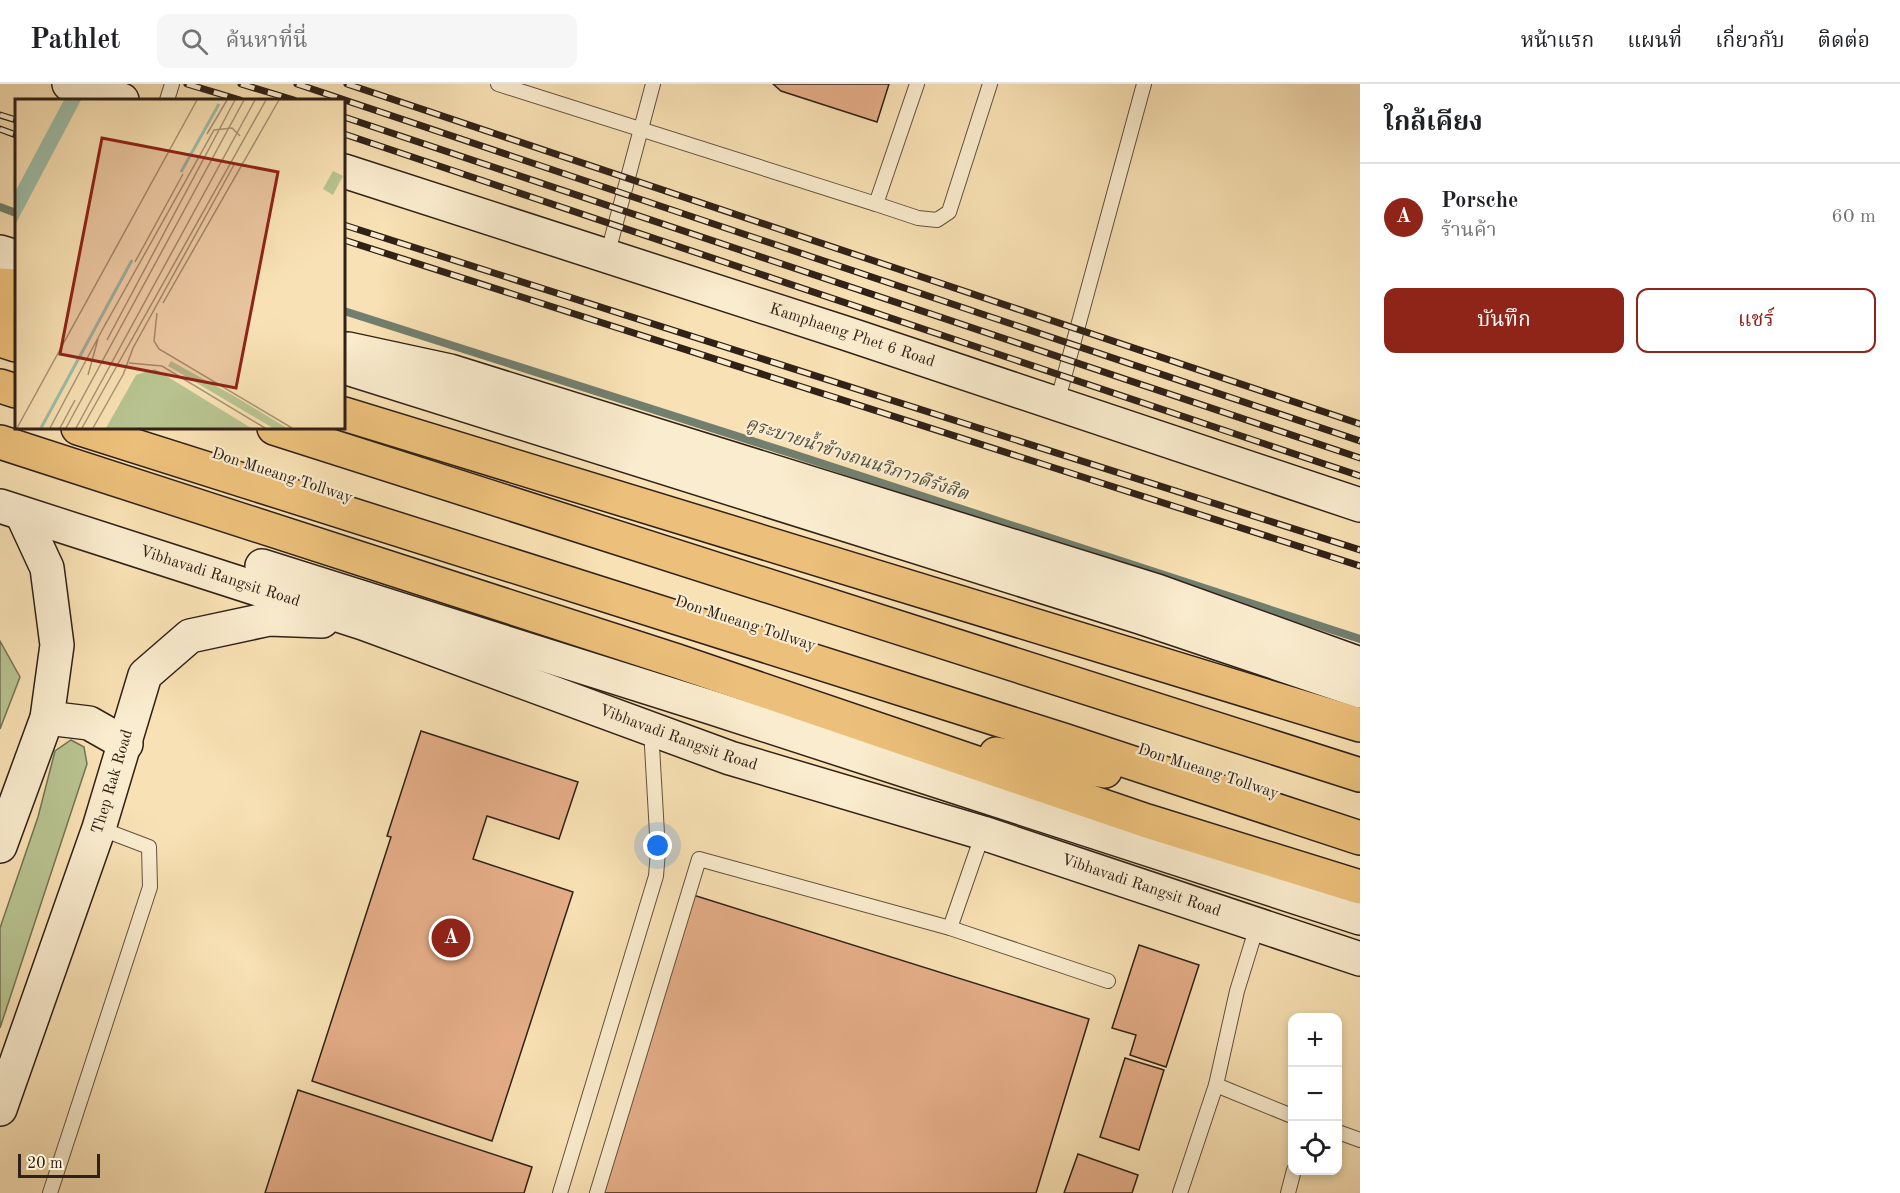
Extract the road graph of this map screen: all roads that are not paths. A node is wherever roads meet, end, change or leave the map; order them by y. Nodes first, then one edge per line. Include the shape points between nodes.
1 (69, 84) edge
2 (172, 84) edge
3 (498, 84) edge
4 (653, 84) edge
5 (917, 84) edge
6 (990, 84) edge
7 (1143, 84) edge
8 (119, 99) edge
9 (167, 99) edge
10 (642, 132) junction
11 (345, 171) edge
12 (876, 204) junction
13 (0, 252) edge
14 (608, 256) junction
15 (15, 257) edge
16 (0, 285) edge
17 (15, 286) edge
18 (0, 308) edge
19 (15, 313) edge
20 (0, 340) edge
21 (15, 345) edge
22 (345, 348) edge
23 (345, 367) edge
24 (0, 386) edge
25 (15, 391) edge
26 (0, 403) edge
27 (1057, 404) junction
28 (15, 408) edge
29 (345, 414) edge
30 (81, 429) edge
31 (133, 429) edge
32 (277, 429) edge
33 (0, 442) edge
34 (1360, 504) edge
35 (7, 506) edge
36 (363, 623) junction
37 (1360, 664) edge
38 (1360, 691) edge
39 (47, 718) junction
40 (1360, 725) edge
41 (651, 729) junction
42 (906, 739) junction
43 (126, 744) junction
44 (1360, 775) edge
45 (1196, 785) junction
46 (1360, 822) edge
47 (99, 828) junction
48 (983, 832) junction
49 (1360, 838) edge
50 (0, 846) edge
51 (1360, 887) edge
52 (1360, 918) edge
53 (1258, 923) junction
54 (950, 928) junction
55 (1360, 959) edge
56 (1108, 981) dead end
57 (1216, 1084) junction
58 (0, 1109) edge
59 (1288, 1114) edge
60 (1342, 1133) edge
61 (1360, 1140) edge
62 (1293, 1175) edge
63 (50, 1193) edge
64 (560, 1193) edge
65 (597, 1193) edge
66 (1180, 1193) edge
67 (1288, 1193) edge

1 - 8 main road
2 - 9 lane
3 - 10 lane
4 - 10 lane
5 - 12 lane
6 - 12 lane via 949,212 936,220
7 - 27 lane
10 - 12 lane
10 - 14 lane
11 - 14 main road, Kamphaeng Phet 6 Road
13 - 15 main road
14 - 27 main road, Kamphaeng Phet 6 Road
16 - 17 highway
18 - 19 highway
20 - 21 highway
22 - 37 main road via 450,371 1157,591
23 - 38 main road via 1140,617
24 - 25 highway
26 - 28 highway
27 - 34 main road, Kamphaeng Phet 6 Road
29 - 40 highway
30 - 45 highway
31 - 46 highway, Don Mueang Tollway
32 - 44 highway
33 - 42 highway
35 - 36 main road, Vibhavadi Rangsit Road
35 - 39 main road via 47,568 56,636
35 - 52 main road via 41,503 118,522 713,708
36 - 41 main road, Vibhavadi Rangsit Road
36 - 43 main road, Thep Rak Road via 269,619 190,636 145,675
39 - 43 main road via 89,723
39 - 50 main road
41 - 48 main road, Vibhavadi Rangsit Road via 730,759
41 - 64 lane via 656,876
42 - 45 highway
42 - 51 highway via 1147,821
43 - 47 main road, Thep Rak Road
45 - 49 highway
47 - 58 main road, Thep Rak Road
47 - 63 lane via 149,847 150,887
48 - 53 main road, Vibhavadi Rangsit Road
48 - 54 lane
53 - 55 main road, Vibhavadi Rangsit Road
53 - 57 lane
54 - 56 lane
54 - 65 lane via 699,859
57 - 59 lane
57 - 66 lane
60 - 61 lane
62 - 67 lane

